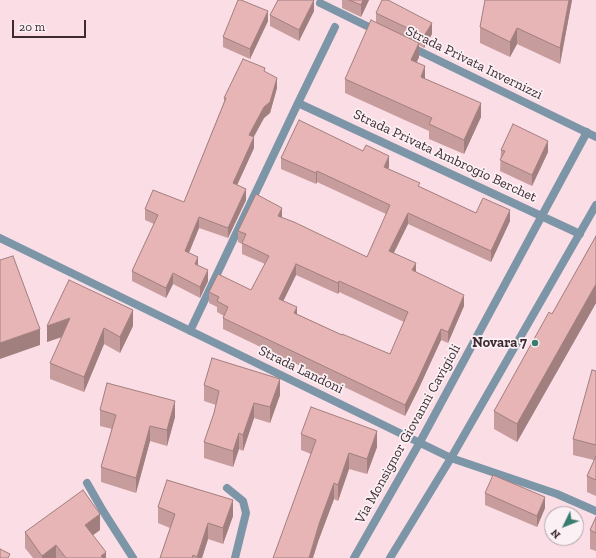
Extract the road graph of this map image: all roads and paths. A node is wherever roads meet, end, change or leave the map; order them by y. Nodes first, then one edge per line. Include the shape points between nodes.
1 (320, 3) dead end
2 (335, 27) dead end
3 (383, 34) edge
4 (404, 44) edge
5 (298, 103) junction
6 (587, 132) junction
7 (596, 137) edge
8 (596, 205) edge
9 (542, 216) junction
10 (580, 234) junction
11 (0, 238) edge
12 (190, 331) junction
13 (420, 442) junction
14 (451, 458) junction
15 (87, 483) dead end
16 (227, 488) dead end
17 (596, 511) edge
18 (133, 558) edge
19 (235, 558) edge
20 (354, 558) edge
21 (390, 558) edge

1 - 3 street, Strada Privata Invernizzi
2 - 5 street
4 - 6 street, Strada Privata Invernizzi
5 - 9 street, Strada Privata Ambrogio Berchet
5 - 12 street
6 - 7 street, Strada Privata Invernizzi
6 - 9 street, Via Monsignor Giovanni Cavigioli
8 - 10 street
9 - 10 street, Strada Privata Ambrogio Berchet
9 - 13 street, Via Monsignor Giovanni Cavigioli
10 - 14 street
11 - 12 street, Strada Landoni
12 - 13 street, Strada Landoni
13 - 14 street, Strada Landoni
13 - 20 street, Via Monsignor Giovanni Cavigioli
14 - 17 street, Strada Landoni via 557,494
14 - 21 street
15 - 18 street
16 - 19 street via 243,501 246,512

